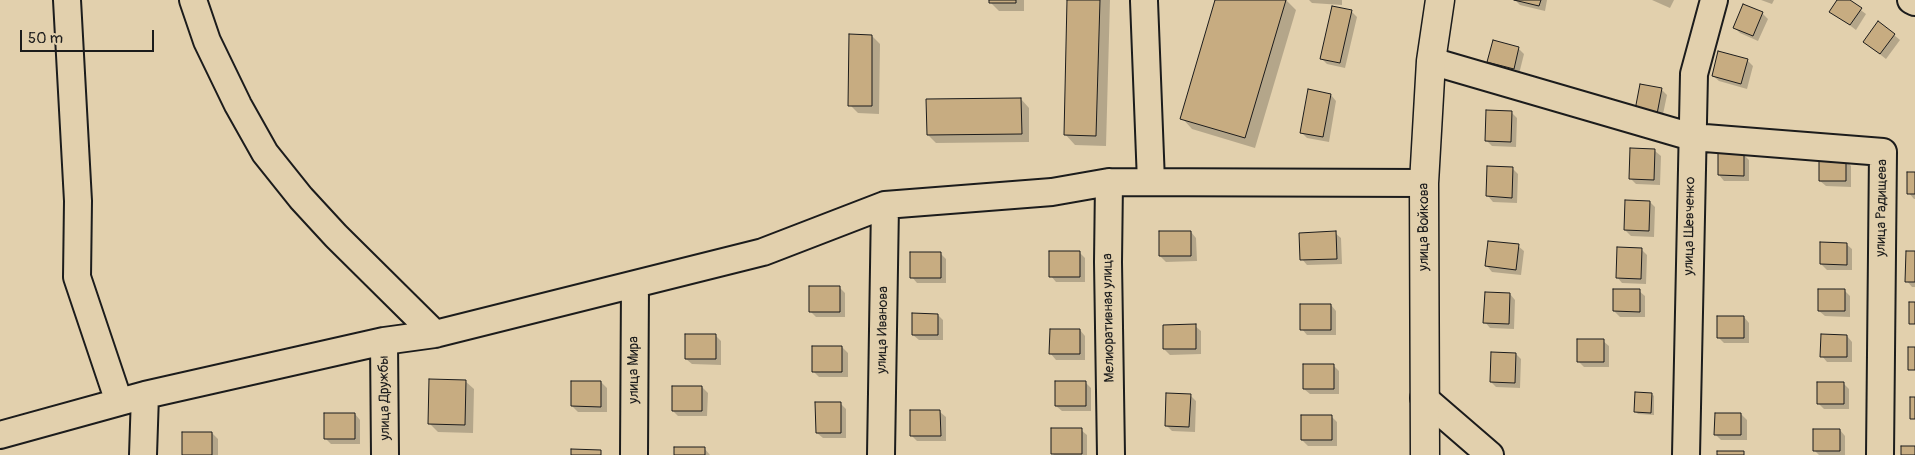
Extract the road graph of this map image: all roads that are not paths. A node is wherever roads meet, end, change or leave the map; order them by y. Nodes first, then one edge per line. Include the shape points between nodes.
1 (67, 0) edge
2 (193, 0) edge
3 (1440, 0) edge
4 (1714, 0) edge
5 (1911, 0) edge
6 (1144, 1) edge
7 (1915, 2) edge
8 (1431, 61) junction
9 (1692, 137) junction
10 (1109, 182) junction
11 (1151, 182) junction
12 (1424, 183) junction
13 (885, 206) junction
14 (634, 285) junction
15 (435, 334) junction
16 (384, 341) junction
17 (145, 395) junction
18 (1424, 398) junction
19 (119, 402) junction
20 (0, 436) edge
21 (143, 455) edge
22 (385, 455) edge
23 (634, 455) edge
24 (881, 455) edge
25 (1111, 455) edge
26 (1425, 455) edge
27 (1490, 455) edge
28 (1686, 455) edge
29 (1880, 455) edge

1 - 19 street via 78,201 77,276
2 - 15 street via 222,73 265,153 324,224
3 - 8 main road, улица Войкова
4 - 9 street, улица Шевченко via 1694,74
5 - 7 street
6 - 11 street
8 - 9 street
8 - 12 main road, улица Войкова
9 - 28 street, улица Шевченко
9 - 29 street, улица Радищева via 1883,152
10 - 11 street
10 - 13 street via 1052,192
10 - 25 street, Мелиоративная улица
11 - 12 street
12 - 18 main road, улица Войкова
13 - 14 street via 763,252
13 - 24 street, улица Иванова
14 - 15 street
14 - 23 street, улица Мира
15 - 16 street
16 - 17 street
16 - 22 street, улица Дружбы
17 - 19 street
17 - 21 street
18 - 26 main road, улица Войкова
18 - 27 street
19 - 20 street

